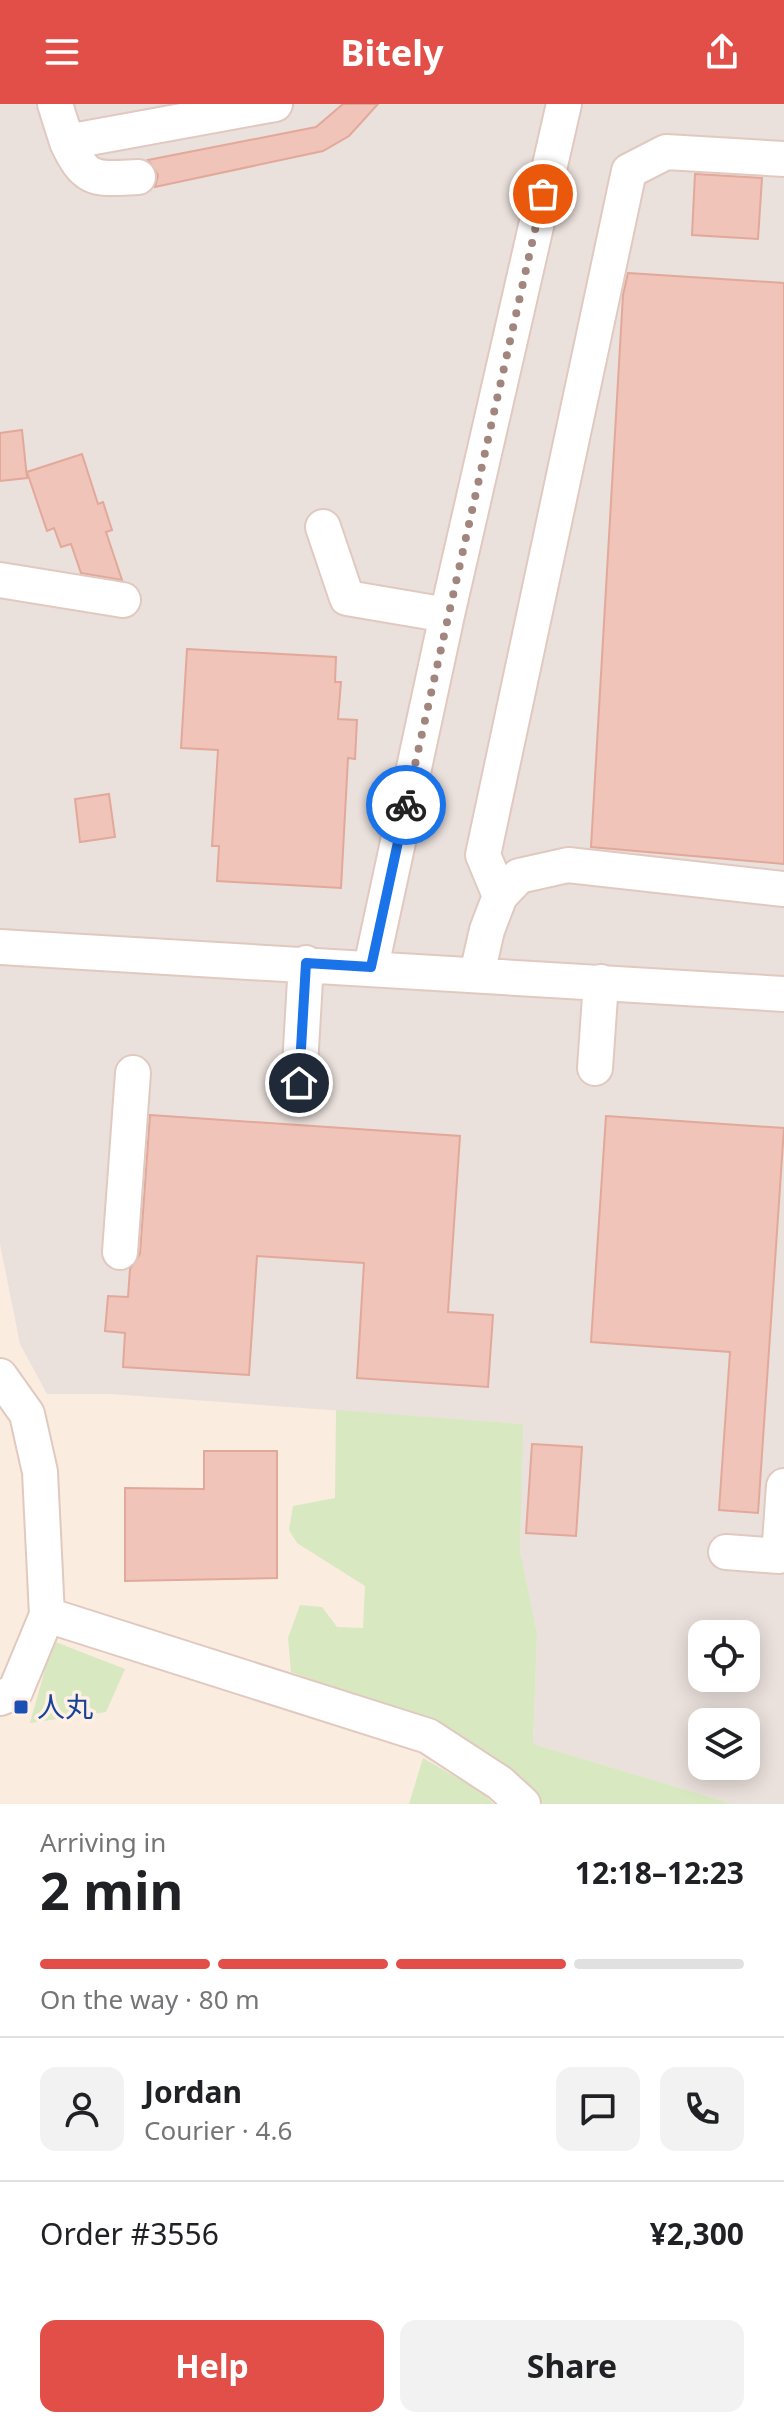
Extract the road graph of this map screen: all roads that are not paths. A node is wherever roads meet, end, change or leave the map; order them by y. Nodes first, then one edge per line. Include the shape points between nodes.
1 (55, 104) edge
2 (275, 104) edge
3 (564, 104) edge
4 (67, 142) junction
5 (784, 159) edge
6 (138, 177) dead end
7 (323, 527) dead end
8 (0, 580) edge
9 (123, 600) dead end
10 (447, 615) junction
11 (784, 889) edge
12 (500, 896) junction
13 (0, 947) edge
14 (306, 963) junction
15 (371, 967) junction
16 (477, 974) junction
17 (601, 982) junction
18 (784, 994) edge
19 (595, 1068) dead end
20 (133, 1073) dead end
21 (299, 1083) dead end
22 (120, 1252) dead end
23 (0, 1376) edge
24 (784, 1486) edge
25 (726, 1552) dead end
26 (47, 1615) junction
27 (0, 1698) edge
28 (523, 1804) edge

1 - 4 street
2 - 4 street
3 - 10 street
4 - 6 street via 80,169 97,179
5 - 12 street via 666,152 629,171 483,855
7 - 10 street via 347,598
8 - 9 street
10 - 15 street
11 - 12 street via 568,865 519,876
12 - 16 street
13 - 14 street
14 - 15 street
14 - 21 street
15 - 16 street
16 - 17 street
17 - 18 street
17 - 19 street
20 - 22 street
23 - 26 street via 27,1414 40,1472
24 - 25 street via 779,1556
26 - 27 street via 15,1692
26 - 28 street via 428,1736

